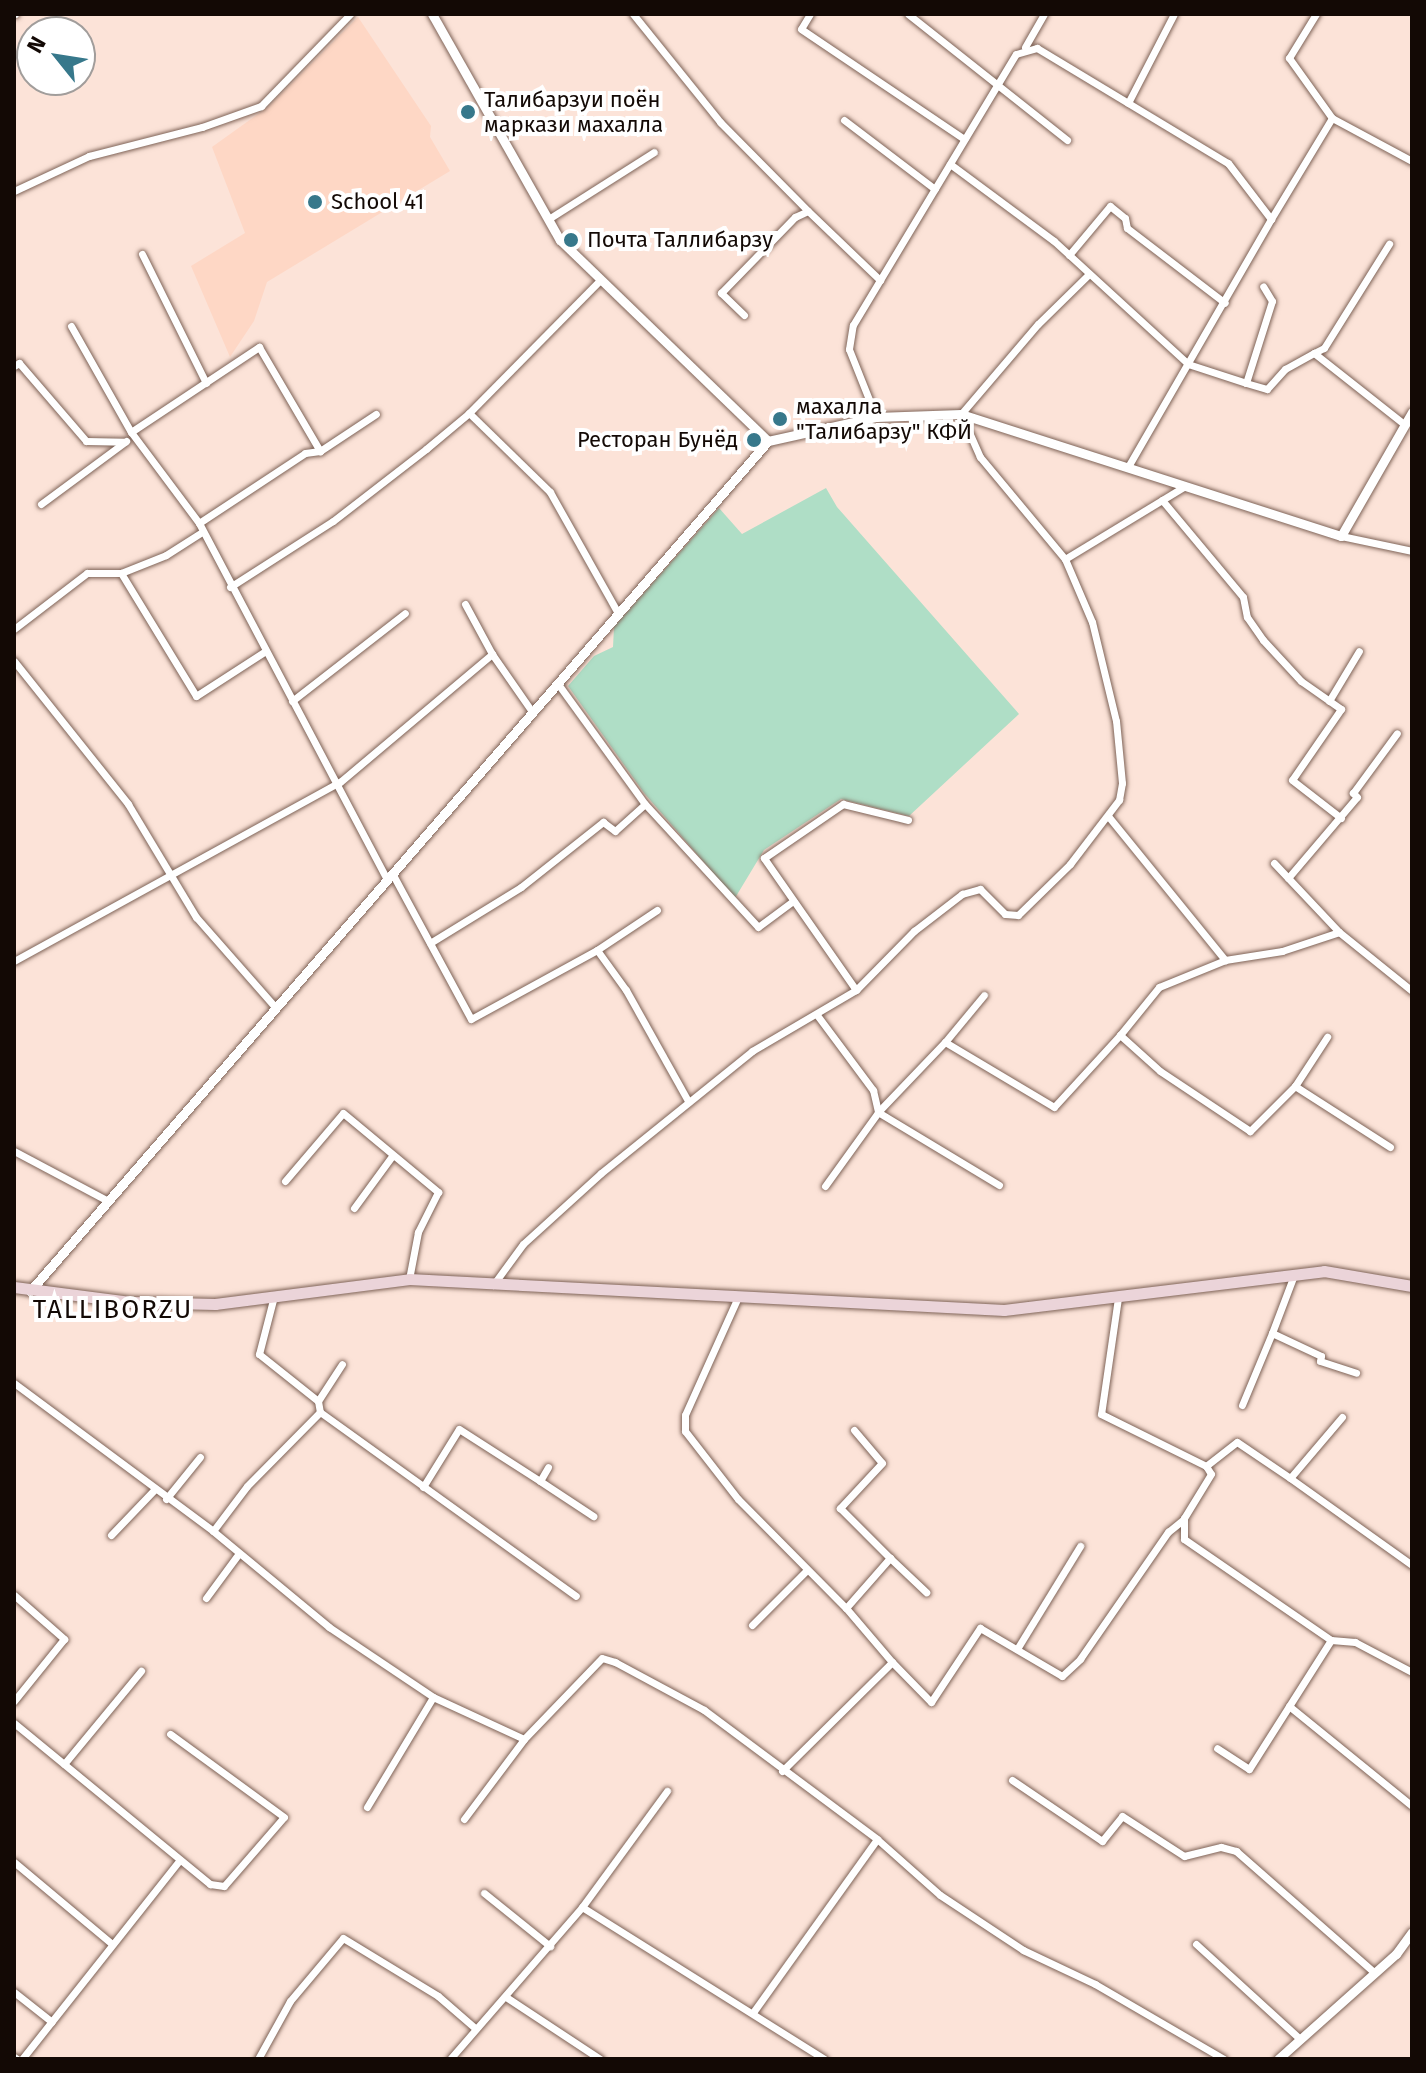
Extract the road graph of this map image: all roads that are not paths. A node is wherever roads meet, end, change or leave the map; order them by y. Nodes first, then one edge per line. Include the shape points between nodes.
1 (350, 14) edge
2 (633, 14) edge
3 (810, 14) edge
4 (908, 14) edge
5 (1044, 14) edge
6 (1174, 14) edge
7 (1316, 14) edge
8 (436, 15) edge
9 (1025, 47) junction
10 (996, 87) junction
11 (1128, 103) junction
12 (1332, 118) junction
13 (844, 120) dead end
14 (964, 139) junction
15 (1067, 140) dead end
16 (654, 152) dead end
17 (1412, 161) edge
18 (950, 164) junction
19 (935, 189) junction
20 (14, 191) edge
21 (808, 211) junction
22 (550, 218) junction
23 (1271, 219) junction
24 (1389, 244) dead end
25 (142, 254) dead end
26 (1069, 255) junction
27 (1089, 274) junction
28 (880, 280) junction
29 (598, 282) junction
30 (1263, 286) dead end
31 (1225, 303) junction
32 (744, 315) dead end
33 (71, 326) dead end
34 (1314, 353) junction
35 (1188, 364) junction
36 (14, 366) edge
37 (206, 383) junction
38 (1246, 383) junction
39 (1412, 412) edge
40 (469, 413) junction
41 (376, 414) dead end
42 (961, 414) junction
43 (876, 417) junction
44 (1404, 424) junction
45 (132, 433) junction
46 (768, 441) junction
47 (125, 442) junction
48 (320, 451) junction
49 (1128, 467) junction
50 (1185, 486) junction
51 (1162, 500) junction
52 (41, 504) dead end
53 (200, 528) junction
54 (1341, 536) junction
55 (1412, 551) edge
56 (1065, 559) junction
57 (121, 573) junction
58 (230, 587) junction
59 (465, 604) dead end
60 (405, 613) dead end
61 (618, 613) junction
62 (14, 629) edge
63 (1359, 651) dead end
64 (264, 652) junction
65 (492, 654) junction
66 (14, 661) edge
67 (558, 684) junction
68 (292, 701) junction
69 (1329, 701) junction
70 (533, 713) junction
71 (1397, 733) dead end
72 (340, 782) junction
73 (645, 804) junction
74 (1108, 816) junction
75 (1341, 818) junction
76 (908, 820) dead end
77 (1274, 863) dead end
78 (173, 875) junction
79 (390, 876) junction
80 (1288, 878) junction
81 (793, 901) junction
82 (657, 910) dead end
83 (1339, 932) junction
84 (430, 943) junction
85 (597, 950) junction
86 (1225, 960) junction
87 (14, 961) edge
88 (856, 990) junction
89 (1412, 991) edge
90 (984, 995) dead end
91 (275, 1007) junction
92 (817, 1015) junction
93 (1120, 1035) junction
94 (1327, 1037) dead end
95 (945, 1042) junction
96 (1295, 1086) junction
97 (688, 1101) junction
98 (878, 1113) junction
99 (1390, 1147) dead end
100 (14, 1151) edge
101 (392, 1156) junction
102 (285, 1181) dead end
103 (999, 1185) dead end
104 (825, 1186) dead end
105 (108, 1201) junction
106 (354, 1208) dead end
107 (1294, 1275) junction
108 (409, 1279) junction
109 (1412, 1286) edge
110 (14, 1287) edge
111 (492, 1287) junction
112 (30, 1291) junction
113 (274, 1296) junction
114 (738, 1297) junction
115 (1118, 1298) junction
116 (1272, 1333) junction
117 (342, 1364) dead end
118 (1356, 1373) dead end
119 (14, 1383) edge
120 (318, 1401) junction
121 (1242, 1405) dead end
122 (320, 1412) junction
123 (1342, 1417) dead end
124 (854, 1430) dead end
125 (200, 1457) dead end
126 (1206, 1466) junction
127 (548, 1467) dead end
128 (1290, 1478) junction
129 (540, 1481) junction
130 (423, 1487) junction
131 (155, 1489) junction
132 (166, 1499) junction
133 (593, 1516) dead end
134 (1184, 1518) junction
135 (213, 1531) junction
136 (111, 1535) dead end
137 (1080, 1546) dead end
138 (237, 1556) junction
139 (890, 1558) junction
140 (1412, 1565) edge
141 (807, 1570) junction
142 (926, 1592) dead end
143 (14, 1595) edge
144 (576, 1596) dead end
145 (206, 1598) dead end
146 (846, 1608) junction
147 (752, 1625) dead end
148 (1331, 1640) junction
149 (1017, 1649) junction
150 (892, 1662) junction
151 (141, 1671) dead end
152 (1412, 1672) edge
153 (433, 1697) junction
154 (14, 1701) edge
155 (1289, 1706) junction
156 (14, 1723) edge
157 (21, 1730) junction
158 (170, 1734) dead end
159 (14, 1738) edge
160 (524, 1739) junction
161 (1217, 1748) dead end
162 (64, 1764) junction
163 (782, 1771) junction
164 (1012, 1780) dead end
165 (667, 1791) dead end
166 (1412, 1806) edge
167 (367, 1807) dead end
168 (464, 1819) dead end
169 (877, 1839) junction
170 (180, 1860) junction
171 (14, 1862) edge
172 (484, 1893) dead end
173 (582, 1907) junction
174 (1412, 1932) edge
175 (112, 1944) junction
176 (1196, 1944) dead end
177 (550, 1946) junction
178 (1375, 1973) junction
179 (14, 1992) edge
180 (506, 1997) junction
181 (754, 2011) junction
182 (52, 2022) junction
183 (475, 2028) junction
184 (1300, 2039) junction
185 (18, 2058) edge
186 (258, 2059) edge
187 (450, 2059) edge
188 (600, 2059) edge
189 (824, 2059) edge
190 (1224, 2059) edge
191 (1278, 2059) edge

1 - 20 street via 261,106 89,156
2 - 21 street via 720,122
3 - 14 street via 801,29
4 - 10 street
5 - 9 street
6 - 11 street
7 - 12 street via 1289,58
8 - 22 street
9 - 10 street
9 - 11 street via 1037,48
10 - 14 street
10 - 15 street
11 - 23 street via 1228,163
12 - 17 street
12 - 23 street
13 - 19 street
14 - 18 street
16 - 22 street
18 - 19 street
18 - 26 street
19 - 28 street
21 - 28 street
21 - 32 street via 795,217 721,293
22 - 29 street via 560,240
23 - 31 street
24 - 34 street via 1324,348
25 - 37 street
26 - 27 street
26 - 31 street via 1110,206 1125,218 1127,228
27 - 35 street
27 - 42 street
28 - 43 street via 849,338
29 - 40 street
29 - 46 street
30 - 38 street via 1272,301
31 - 35 street
33 - 45 street
34 - 38 street via 1285,369 1267,389
34 - 44 street
35 - 38 street
35 - 49 street
36 - 47 street via 19,363 86,441
37 - 45 street
37 - 48 street via 259,347
39 - 44 street
40 - 58 street via 333,521
40 - 61 street via 550,492
41 - 48 street
42 - 43 street
42 - 49 street
42 - 56 street via 980,457
43 - 46 street
44 - 54 street
45 - 47 street
45 - 53 street
46 - 61 street
47 - 52 street
48 - 53 street via 305,453
49 - 50 street
50 - 51 street
50 - 54 street
51 - 56 street
51 - 69 street via 1243,597 1247,617 1263,640 1301,681
53 - 57 street via 166,555
53 - 58 street
54 - 55 street
56 - 74 street via 1092,622 1116,721 1122,783
57 - 62 street via 87,573
57 - 64 street via 196,696
58 - 64 street
59 - 65 street
60 - 68 street
61 - 67 street
63 - 69 street
64 - 68 street
65 - 70 street
65 - 72 street
66 - 78 street via 128,804
67 - 70 street
67 - 73 street
68 - 72 street
69 - 75 street via 1341,709 1292,780
70 - 79 street
71 - 75 street
72 - 78 street
72 - 79 street
73 - 81 street via 758,927
73 - 84 street via 615,831 603,822 521,887
74 - 86 street
74 - 88 street via 1057,879 1018,915 1005,914 980,889 970,889 914,931
75 - 80 street
76 - 81 street via 843,804 764,858
77 - 80 street
78 - 87 street
78 - 91 street via 196,917
79 - 84 street
79 - 91 street
80 - 83 street
81 - 88 street
82 - 85 street
83 - 86 street via 1282,951
83 - 89 street
84 - 85 street via 471,1019
85 - 97 street via 626,990
86 - 93 street via 1159,987
88 - 92 street
90 - 95 street
91 - 105 street
92 - 97 street via 752,1051
92 - 98 street via 873,1090
93 - 95 street via 1054,1107
93 - 96 street via 1160,1071 1250,1131
94 - 96 street
95 - 98 street
96 - 99 street
97 - 111 street via 523,1244
98 - 103 street
98 - 104 street
100 - 105 street
101 - 102 street via 343,1113
101 - 106 street
101 - 108 street via 438,1192 418,1232
105 - 112 street
107 - 109 main road via 1324,1271
107 - 115 main road
107 - 116 street
108 - 111 main road
108 - 113 main road
110 - 112 main road
111 - 114 main road
112 - 113 main road via 215,1304
113 - 120 street via 259,1354
114 - 115 main road via 1004,1310
114 - 141 street via 683,1425 738,1499
115 - 126 street via 1101,1414
116 - 118 street via 1321,1356 1320,1361
116 - 121 street
117 - 120 street
119 - 131 street
120 - 122 street
122 - 130 street
122 - 135 street via 247,1486
123 - 128 street
124 - 139 street via 882,1463 840,1508
125 - 132 street
126 - 128 street via 1237,1442
126 - 134 street via 1211,1474
127 - 129 street
128 - 140 street
129 - 130 street via 459,1429
129 - 133 street
130 - 144 street
131 - 132 street
131 - 136 street
132 - 135 street
134 - 148 street via 1184,1539
134 - 149 street via 1168,1532 1080,1659 1062,1676
135 - 138 street
137 - 149 street
138 - 145 street
138 - 153 street
139 - 142 street
139 - 146 street
141 - 146 street
141 - 147 street
143 - 154 street via 64,1639
146 - 150 street
148 - 152 street via 1355,1642
148 - 155 street
149 - 150 street via 980,1628 931,1702
150 - 163 street
151 - 162 street
153 - 160 street
153 - 167 street
155 - 161 street via 1249,1769
155 - 166 street
156 - 157 street
157 - 159 street
157 - 162 street
158 - 170 street via 284,1817 224,1886 212,1885
160 - 163 street via 602,1658 704,1710
160 - 168 street
162 - 170 street
163 - 169 street
164 - 178 street via 1102,1841 1122,1816 1184,1856 1221,1847 1236,1851
165 - 173 street
169 - 181 street
169 - 190 street via 940,1895 1023,1950 1109,1991
170 - 175 street
171 - 175 street
172 - 177 street
173 - 177 street
173 - 181 street
174 - 178 street
175 - 182 street
176 - 184 street
177 - 180 street
178 - 184 street
179 - 182 street
180 - 183 street
180 - 188 street
181 - 189 street
182 - 185 street
183 - 186 street via 438,1996 343,1938 290,2001
183 - 187 street
184 - 191 street

